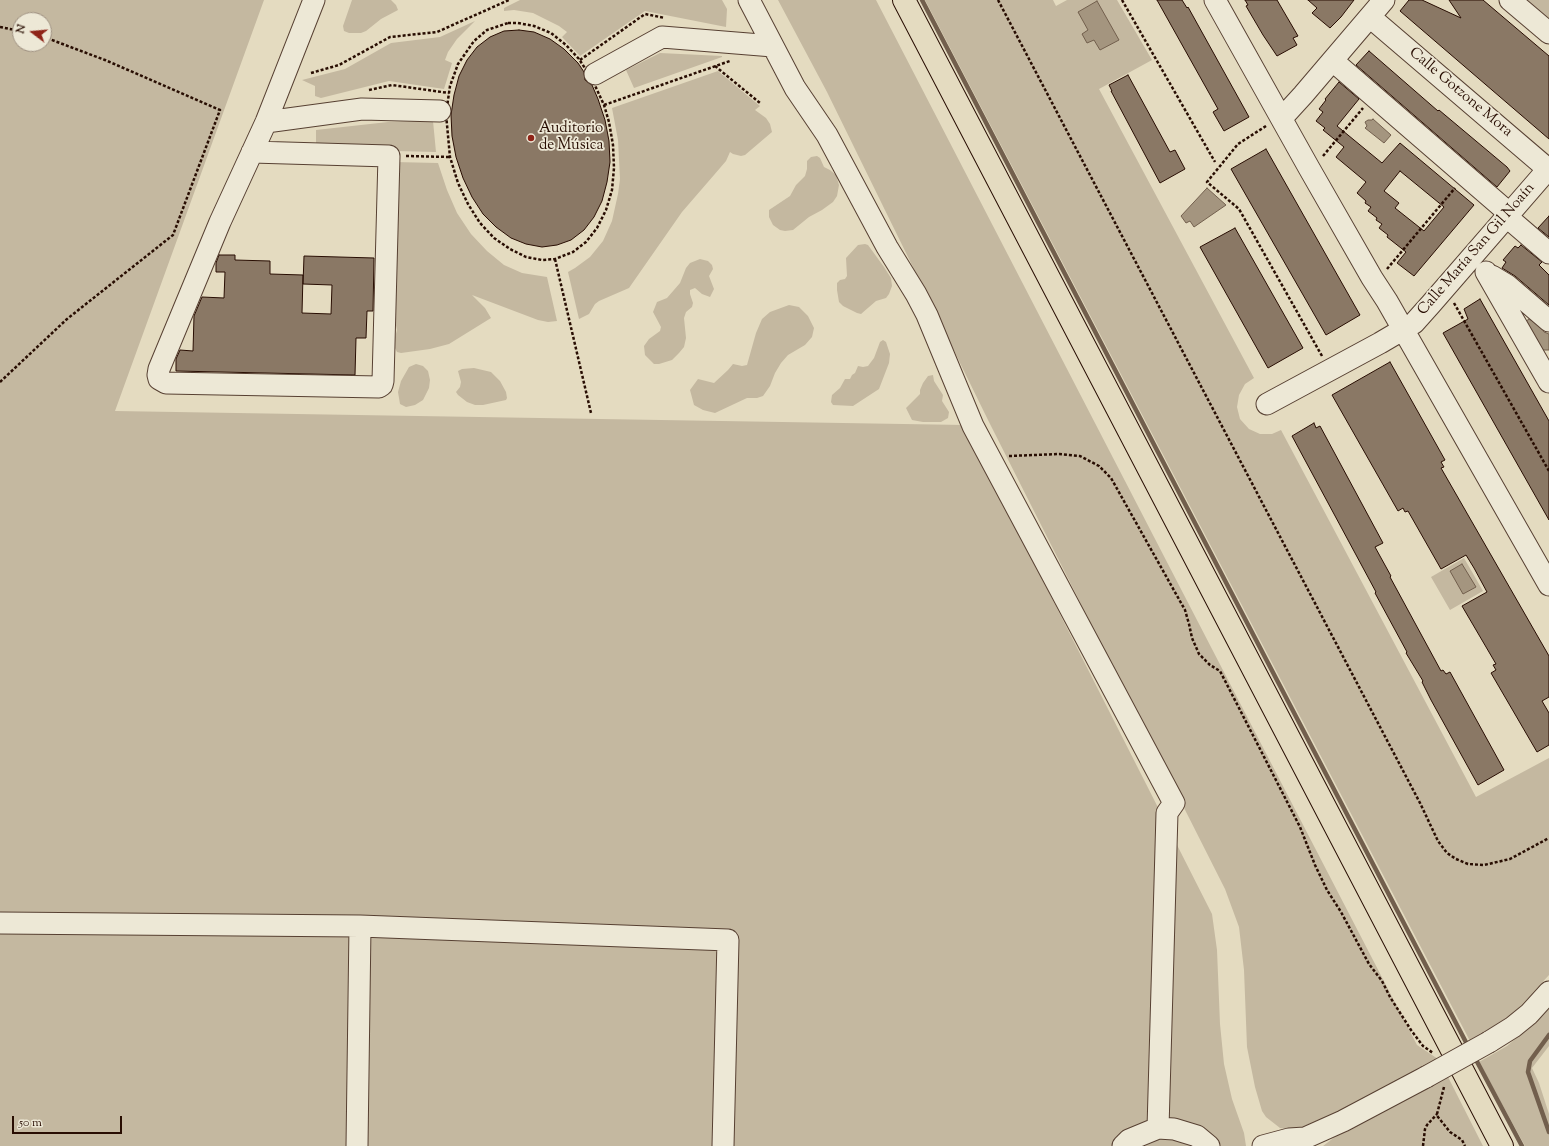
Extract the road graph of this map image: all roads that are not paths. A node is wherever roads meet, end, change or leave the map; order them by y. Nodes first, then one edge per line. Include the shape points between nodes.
1 (314, 0) edge
2 (748, 0) edge
3 (904, 0) edge
4 (1215, 0) edge
5 (1384, 0) edge
6 (1510, 0) edge
7 (1370, 17) junction
8 (1549, 33) edge
9 (773, 46) junction
10 (1333, 61) junction
11 (594, 74) dead end
12 (440, 111) dead end
13 (266, 122) junction
14 (1275, 122) junction
15 (252, 152) junction
16 (1549, 169) edge
17 (1509, 215) junction
18 (1549, 253) edge
19 (1471, 259) junction
20 (1486, 272) junction
21 (1549, 321) edge
22 (1403, 330) junction
23 (1549, 382) edge
24 (1267, 404) dead end
25 (1547, 578) edge
26 (0, 923) edge
27 (360, 926) junction
28 (1549, 992) edge
29 (1158, 1128) junction
30 (1303, 1143) edge
31 (356, 1146) edge
32 (723, 1146) edge
33 (1123, 1146) edge
34 (1209, 1146) edge
35 (1263, 1146) edge
36 (1502, 1146) edge

1 - 13 street
2 - 9 street
3 - 36 highway
4 - 14 street
5 - 7 street
6 - 8 street
7 - 10 street
7 - 16 street, Calle Gotzone Mora
9 - 11 street via 662,37
9 - 29 street via 795,88 836,150 887,247 916,294 973,426 1174,803 1167,813
10 - 14 street
10 - 17 street
12 - 13 street via 362,109
13 - 15 street
14 - 22 street via 1309,168
15 - 15 street via 159,369 159,379 166,383 375,388 382,385 389,156
16 - 17 street, Calle María San Gil Noaín
17 - 18 street
17 - 19 street, Calle María San Gil Noaín
19 - 20 street
19 - 22 street, Calle María San Gil Noaín via 1423,314
20 - 21 street via 1507,285
20 - 23 street
22 - 24 street, Calle María San Gil Noaín
22 - 25 street
26 - 27 street
27 - 31 street
27 - 32 street via 728,940
28 - 30 street, bridge via 1513,1027 1435,1081 1343,1121
29 - 33 street via 1129,1140
29 - 34 street via 1174,1129 1197,1136
30 - 35 street via 1289,1139

